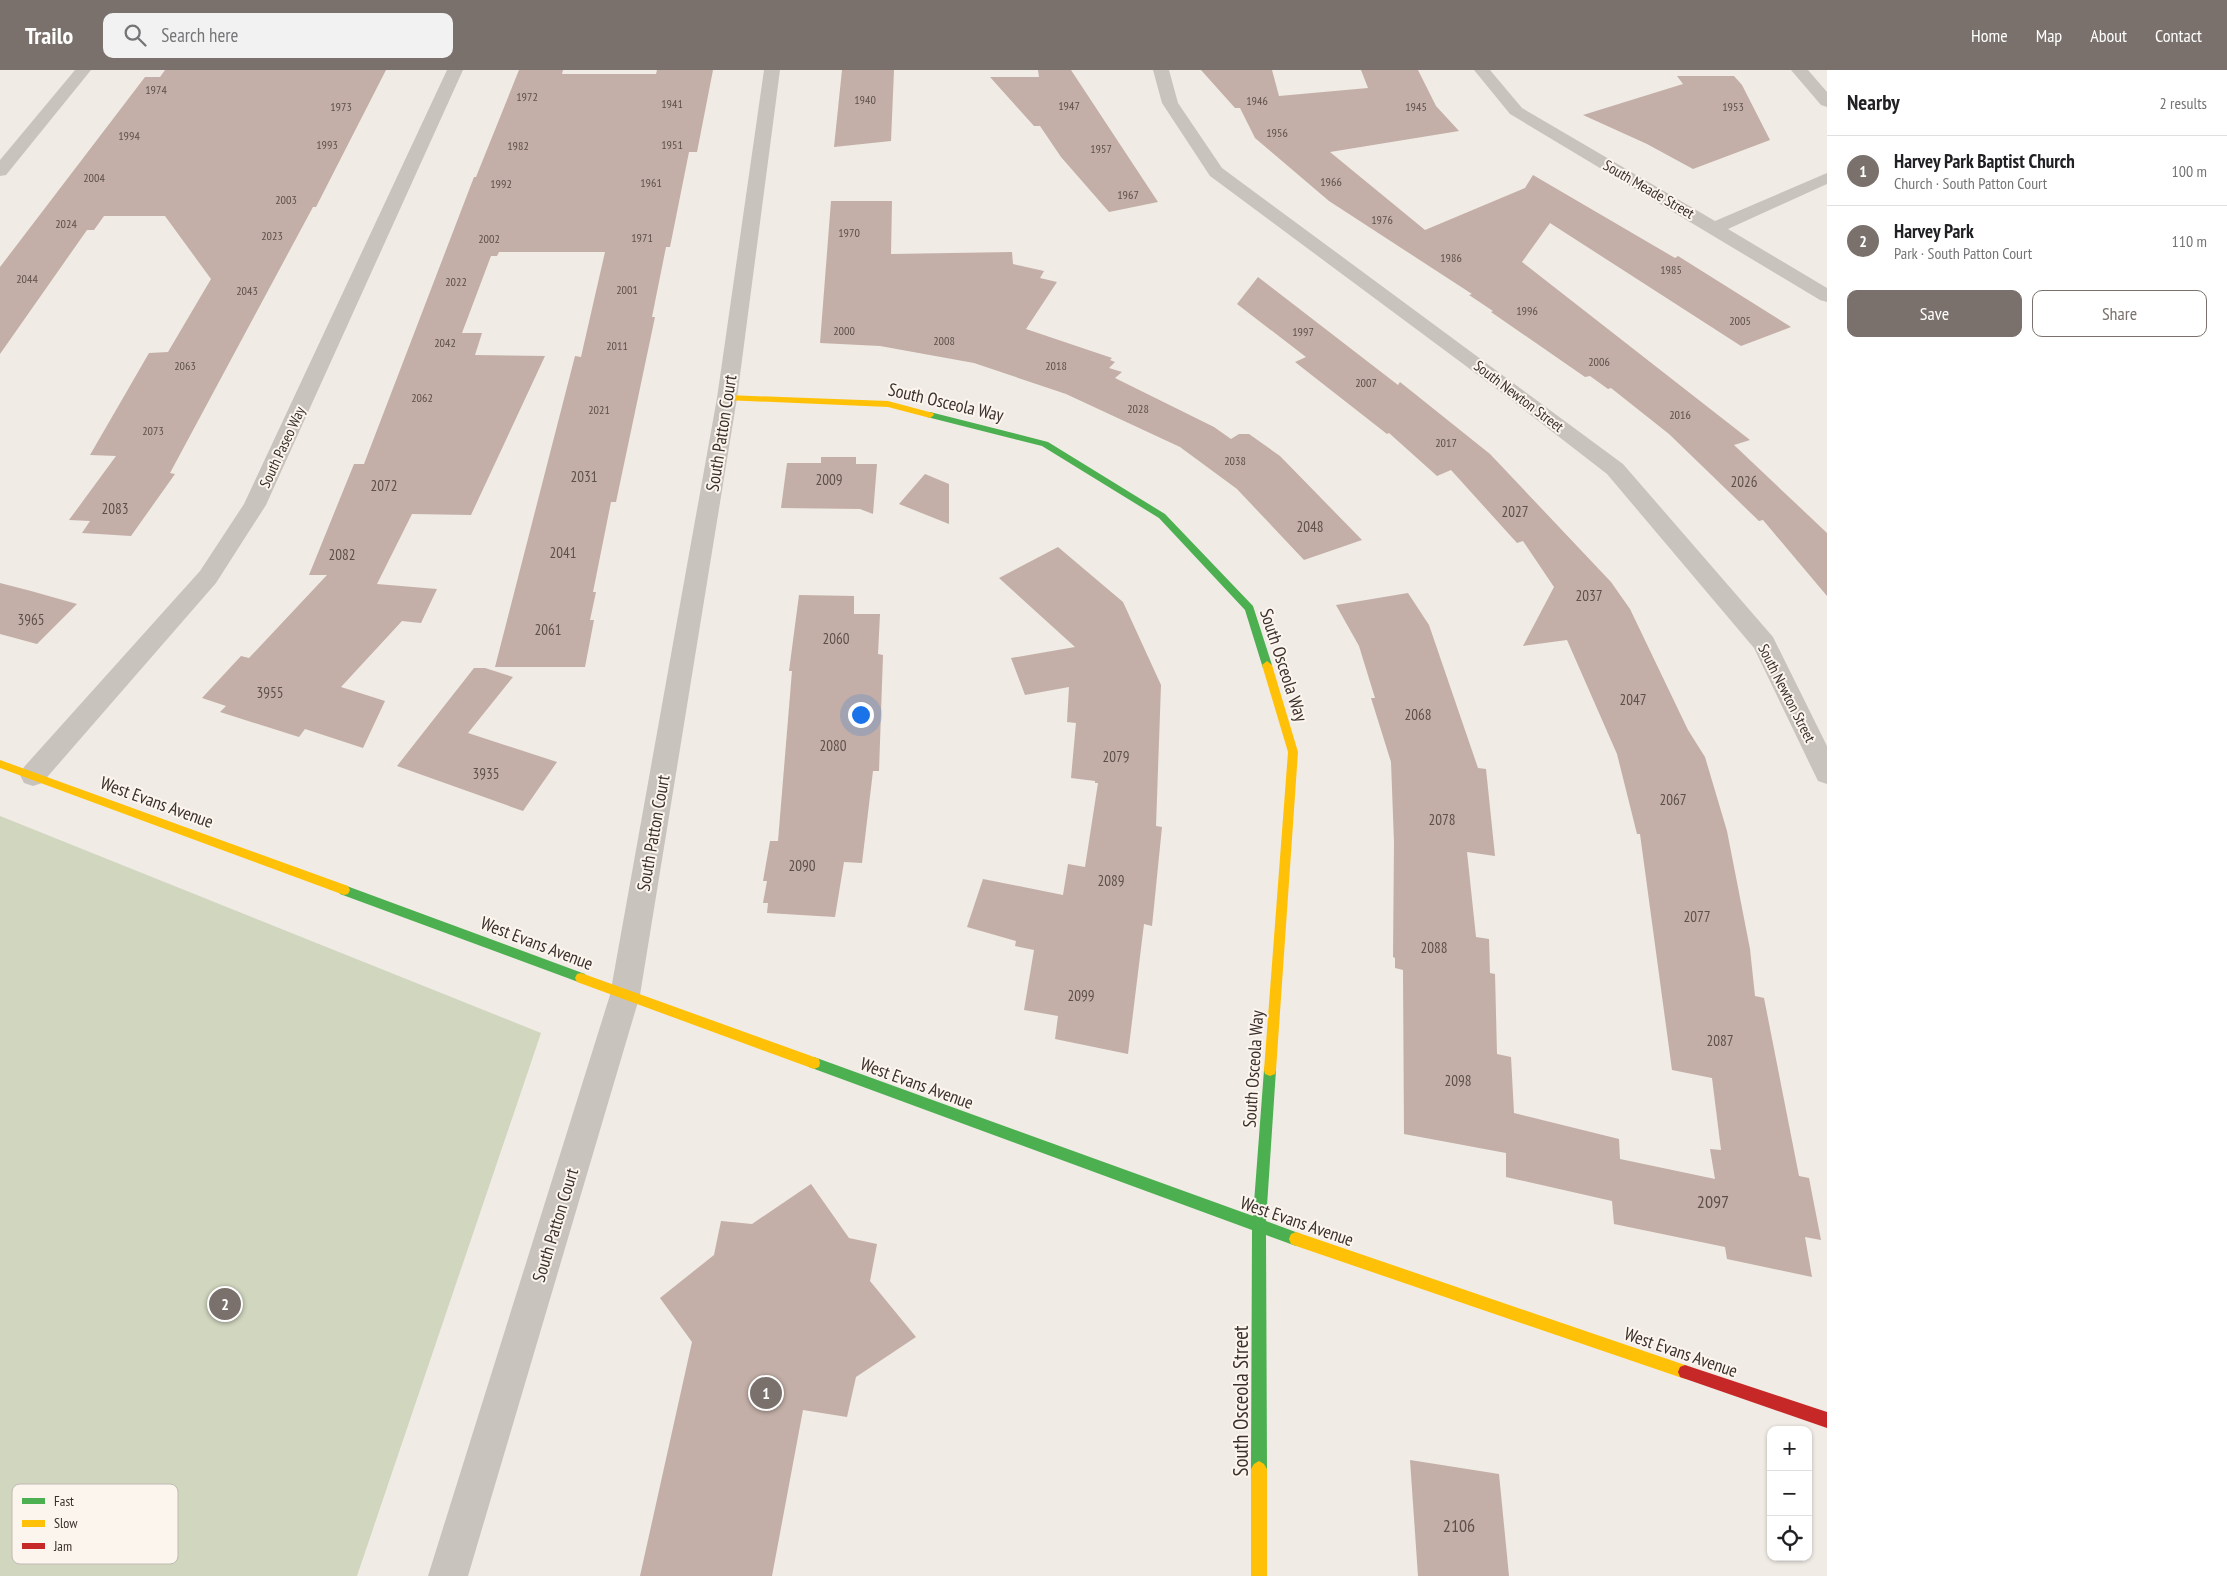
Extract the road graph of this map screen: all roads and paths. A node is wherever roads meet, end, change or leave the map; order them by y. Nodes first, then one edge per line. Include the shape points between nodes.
1 (83, 70) edge
2 (454, 70) edge
3 (772, 70) edge
4 (1161, 70) edge
5 (1482, 70) edge
6 (1800, 70) edge
7 (1827, 102) edge
8 (0, 171) edge
9 (1827, 178) edge
10 (1715, 228) junction
11 (1827, 296) edge
12 (727, 398) junction
13 (0, 764) edge
14 (1827, 773) edge
15 (33, 774) junction
16 (625, 995) junction
17 (1259, 1227) junction
18 (1827, 1420) edge
19 (448, 1576) edge
20 (1259, 1576) edge

1 - 8 street
2 - 15 street, South Paseo Way via 255,505 208,577
3 - 12 street, South Patton Court
4 - 14 street, South Newton Street via 1170,103 1216,172 1615,469 1764,643
5 - 10 street, South Meade Street via 1516,111
6 - 7 street
9 - 10 street
10 - 11 street, South Meade Street
12 - 16 street, South Patton Court
12 - 17 main road, South Osceola Way via 888,404 1045,444 1162,516 1250,609 1293,752
13 - 15 main road, West Evans Avenue
15 - 16 main road, West Evans Avenue
16 - 17 main road, West Evans Avenue
16 - 19 street, South Patton Court
17 - 18 main road, West Evans Avenue
17 - 20 main road, South Osceola Street

